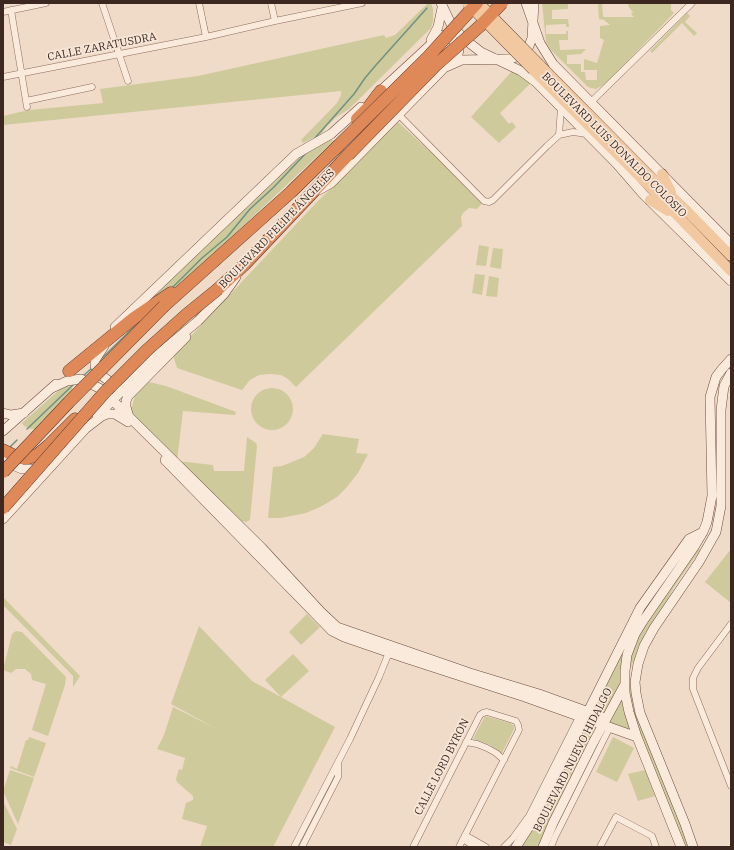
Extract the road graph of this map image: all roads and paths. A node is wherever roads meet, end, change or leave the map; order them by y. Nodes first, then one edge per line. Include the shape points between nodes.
1 (46, 3) edge
2 (102, 3) edge
3 (198, 3) edge
4 (271, 3) edge
5 (362, 3) edge
6 (467, 3) edge
7 (478, 3) edge
8 (502, 3) edge
9 (526, 3) edge
10 (534, 3) edge
11 (692, 3) edge
12 (441, 5) edge
13 (11, 10) junction
14 (3, 12) edge
15 (275, 20) junction
16 (533, 21) junction
17 (206, 37) junction
18 (427, 47) junction
19 (118, 54) junction
20 (496, 60) junction
21 (553, 64) junction
22 (444, 68) junction
23 (21, 73) junction
24 (3, 77) edge
25 (128, 81) dead end
26 (536, 82) junction
27 (92, 87) dead end
28 (381, 91) junction
29 (590, 103) junction
30 (561, 108) junction
31 (398, 115) junction
32 (587, 134) junction
33 (559, 135) junction
34 (310, 173) junction
35 (646, 178) junction
36 (660, 179) junction
37 (309, 197) junction
38 (650, 200) junction
39 (684, 214) junction
40 (731, 244) edge
41 (731, 256) edge
42 (731, 263) edge
43 (245, 264) junction
44 (209, 267) junction
45 (731, 271) edge
46 (731, 281) edge
47 (198, 321) junction
48 (108, 340) junction
49 (731, 359) edge
50 (69, 371) junction
51 (731, 373) edge
52 (92, 384) junction
53 (713, 386) junction
54 (731, 387) edge
55 (52, 388) junction
56 (123, 389) junction
57 (112, 400) junction
58 (90, 408) junction
59 (721, 410) junction
60 (25, 413) junction
61 (3, 414) edge
62 (129, 417) junction
63 (92, 422) junction
64 (12, 423) junction
65 (85, 429) junction
66 (3, 431) edge
67 (3, 450) edge
68 (3, 457) edge
69 (51, 467) junction
70 (3, 472) edge
71 (187, 478) junction
72 (3, 508) edge
73 (3, 519) edge
74 (692, 541) junction
75 (253, 545) junction
76 (706, 552) junction
77 (644, 602) junction
78 (643, 621) junction
79 (731, 624) edge
80 (632, 633) junction
81 (390, 645) junction
82 (638, 664) junction
83 (624, 685) junction
84 (584, 716) junction
85 (606, 723) junction
86 (637, 736) junction
87 (466, 742) junction
88 (504, 760) junction
89 (338, 763) junction
90 (731, 786) edge
91 (464, 837) junction
92 (294, 847) edge
93 (302, 847) edge
94 (413, 847) edge
95 (459, 847) edge
96 (476, 847) edge
97 (486, 847) edge
98 (504, 847) edge
99 (516, 847) edge
100 (543, 847) edge
101 (551, 847) edge
102 (600, 847) edge
103 (656, 847) edge
104 (681, 847) edge
105 (693, 847) edge

1 - 13 street
2 - 19 street
3 - 17 street
4 - 15 street
5 - 15 street, CALLE ZARATUSDRA
6 - 35 main road, BOULEVARD LUIS DONALDO COLOSIO, bridge
7 - 34 highway, BOULEVARD FELIPE ÁNGELES, bridge via 428,57
7 - 35 main road, BOULEVARD LUIS DONALDO COLOSIO, bridge
8 - 37 highway, BOULEVARD FELIPE ÁNGELES, bridge via 436,65
9 - 16 street, BOULEVARD LUIS DONALDO COLOSIO
10 - 16 street
11 - 29 street
12 - 18 street via 438,27
12 - 20 street, BOULEVARD LUIS DONALDO COLOSIO via 451,24 463,38
13 - 14 street
13 - 23 street
15 - 17 street, CALLE ZARATUSDRA
16 - 20 street via 530,46 517,57
16 - 21 street, BOULEVARD LUIS DONALDO COLOSIO via 540,43
17 - 19 street, CALLE ZARATUSDRA
18 - 22 street via 444,35 449,36 457,45 458,54
18 - 28 street
19 - 23 street, CALLE ZARATUSDRA
19 - 25 street
20 - 22 street via 462,60
20 - 26 street, BOULEVARD LUIS DONALDO COLOSIO via 521,71
21 - 26 street via 544,60 534,64 532,73
21 - 29 street, BOULEVARD LUIS DONALDO COLOSIO
22 - 31 street
23 - 24 street, CALLE ZARATUSDRA
23 - 27 street via 27,104
26 - 30 street, BOULEVARD LUIS DONALDO COLOSIO
28 - 34 highway via 320,158
28 - 50 street via 331,134 296,154
29 - 36 street, BOULEVARD LUIS DONALDO COLOSIO
30 - 32 street, BOULEVARD LUIS DONALDO COLOSIO
30 - 33 street
31 - 33 street via 484,201 489,202
31 - 37 street via 330,183
32 - 33 street via 573,132
32 - 38 street, BOULEVARD LUIS DONALDO COLOSIO
34 - 44 highway, BOULEVARD FELIPE ÁNGELES
35 - 36 main road, BOULEVARD LUIS DONALDO COLOSIO
35 - 39 main road, BOULEVARD LUIS DONALDO COLOSIO
36 - 39 main road, BOULEVARD LUIS DONALDO COLOSIO
36 - 40 street, BOULEVARD LUIS DONALDO COLOSIO
36 - 42 street via 678,208
37 - 43 highway, BOULEVARD FELIPE ÁNGELES
38 - 39 main road
38 - 46 street, BOULEVARD LUIS DONALDO COLOSIO
39 - 41 main road, BOULEVARD LUIS DONALDO COLOSIO
39 - 45 main road, BOULEVARD LUIS DONALDO COLOSIO
43 - 47 street via 224,294
43 - 58 highway, BOULEVARD FELIPE ÁNGELES, bridge via 147,350
44 - 48 highway via 144,311
44 - 70 highway, BOULEVARD FELIPE ÁNGELES, bridge via 164,306
47 - 56 street via 164,348
47 - 62 street via 128,396 126,407
48 - 50 highway
48 - 56 street via 95,360 96,366 108,382
49 - 53 street, BOULEVARD NUEVO HIDALGO
50 - 55 street
51 - 59 street, BOULEVARD NUEVO HIDALGO via 724,386
52 - 55 street via 74,379
52 - 57 street
52 - 63 street via 96,399
53 - 59 street
53 - 74 street, BOULEVARD NUEVO HIDALGO via 710,397 712,496 703,532 695,535
54 - 59 street
55 - 60 street
56 - 57 street
57 - 62 street
57 - 63 street
58 - 67 highway, bridge via 79,415 37,455 22,458
58 - 72 highway, BOULEVARD FELIPE ÁNGELES, bridge
59 - 76 street, BOULEVARD NUEVO HIDALGO via 721,506 716,532
60 - 61 street
60 - 64 street
61 - 64 street
62 - 71 street
63 - 65 street
64 - 66 street
65 - 69 street
65 - 71 street via 102,416 114,414 126,420
68 - 69 street via 22,469
69 - 73 street
71 - 75 street
74 - 76 street via 702,546
74 - 77 street, BOULEVARD NUEVO HIDALGO
74 - 78 street, BOULEVARD NUEVO HIDALGO
75 - 81 street via 337,627
75 - 81 street via 332,631 344,637
76 - 82 street, BOULEVARD NUEVO HIDALGO via 654,628
77 - 78 street
77 - 80 street, BOULEVARD NUEVO HIDALGO
78 - 80 street, BOULEVARD NUEVO HIDALGO
79 - 90 street via 693,678 693,689
80 - 83 street, BOULEVARD NUEVO HIDALGO
80 - 84 street, BOULEVARD NUEVO HIDALGO
81 - 84 street
81 - 89 street via 371,694
82 - 83 street, BOULEVARD NUEVO HIDALGO
82 - 105 street, BOULEVARD NUEVO HIDALGO via 635,682 640,713
83 - 85 street, BOULEVARD NUEVO HIDALGO
83 - 86 street, BOULEVARD NUEVO HIDALGO
84 - 85 street
84 - 98 street, BOULEVARD NUEVO HIDALGO via 529,816
84 - 99 street, BOULEVARD NUEVO HIDALGO via 534,819
85 - 86 street
85 - 100 street, BOULEVARD NUEVO HIDALGO
85 - 101 street, BOULEVARD NUEVO HIDALGO
86 - 104 street, BOULEVARD NUEVO HIDALGO
87 - 88 street via 487,748
87 - 88 street, CALLE LORD BYRON via 483,713 516,721 519,730
87 - 94 street, CALLE LORD BYRON
88 - 91 street, CALLE LORD BYRON
89 - 92 street
89 - 93 street via 338,777
91 - 95 street, CALLE LORD BYRON
91 - 96 street
91 - 97 street
102 - 103 street via 616,817 652,836

